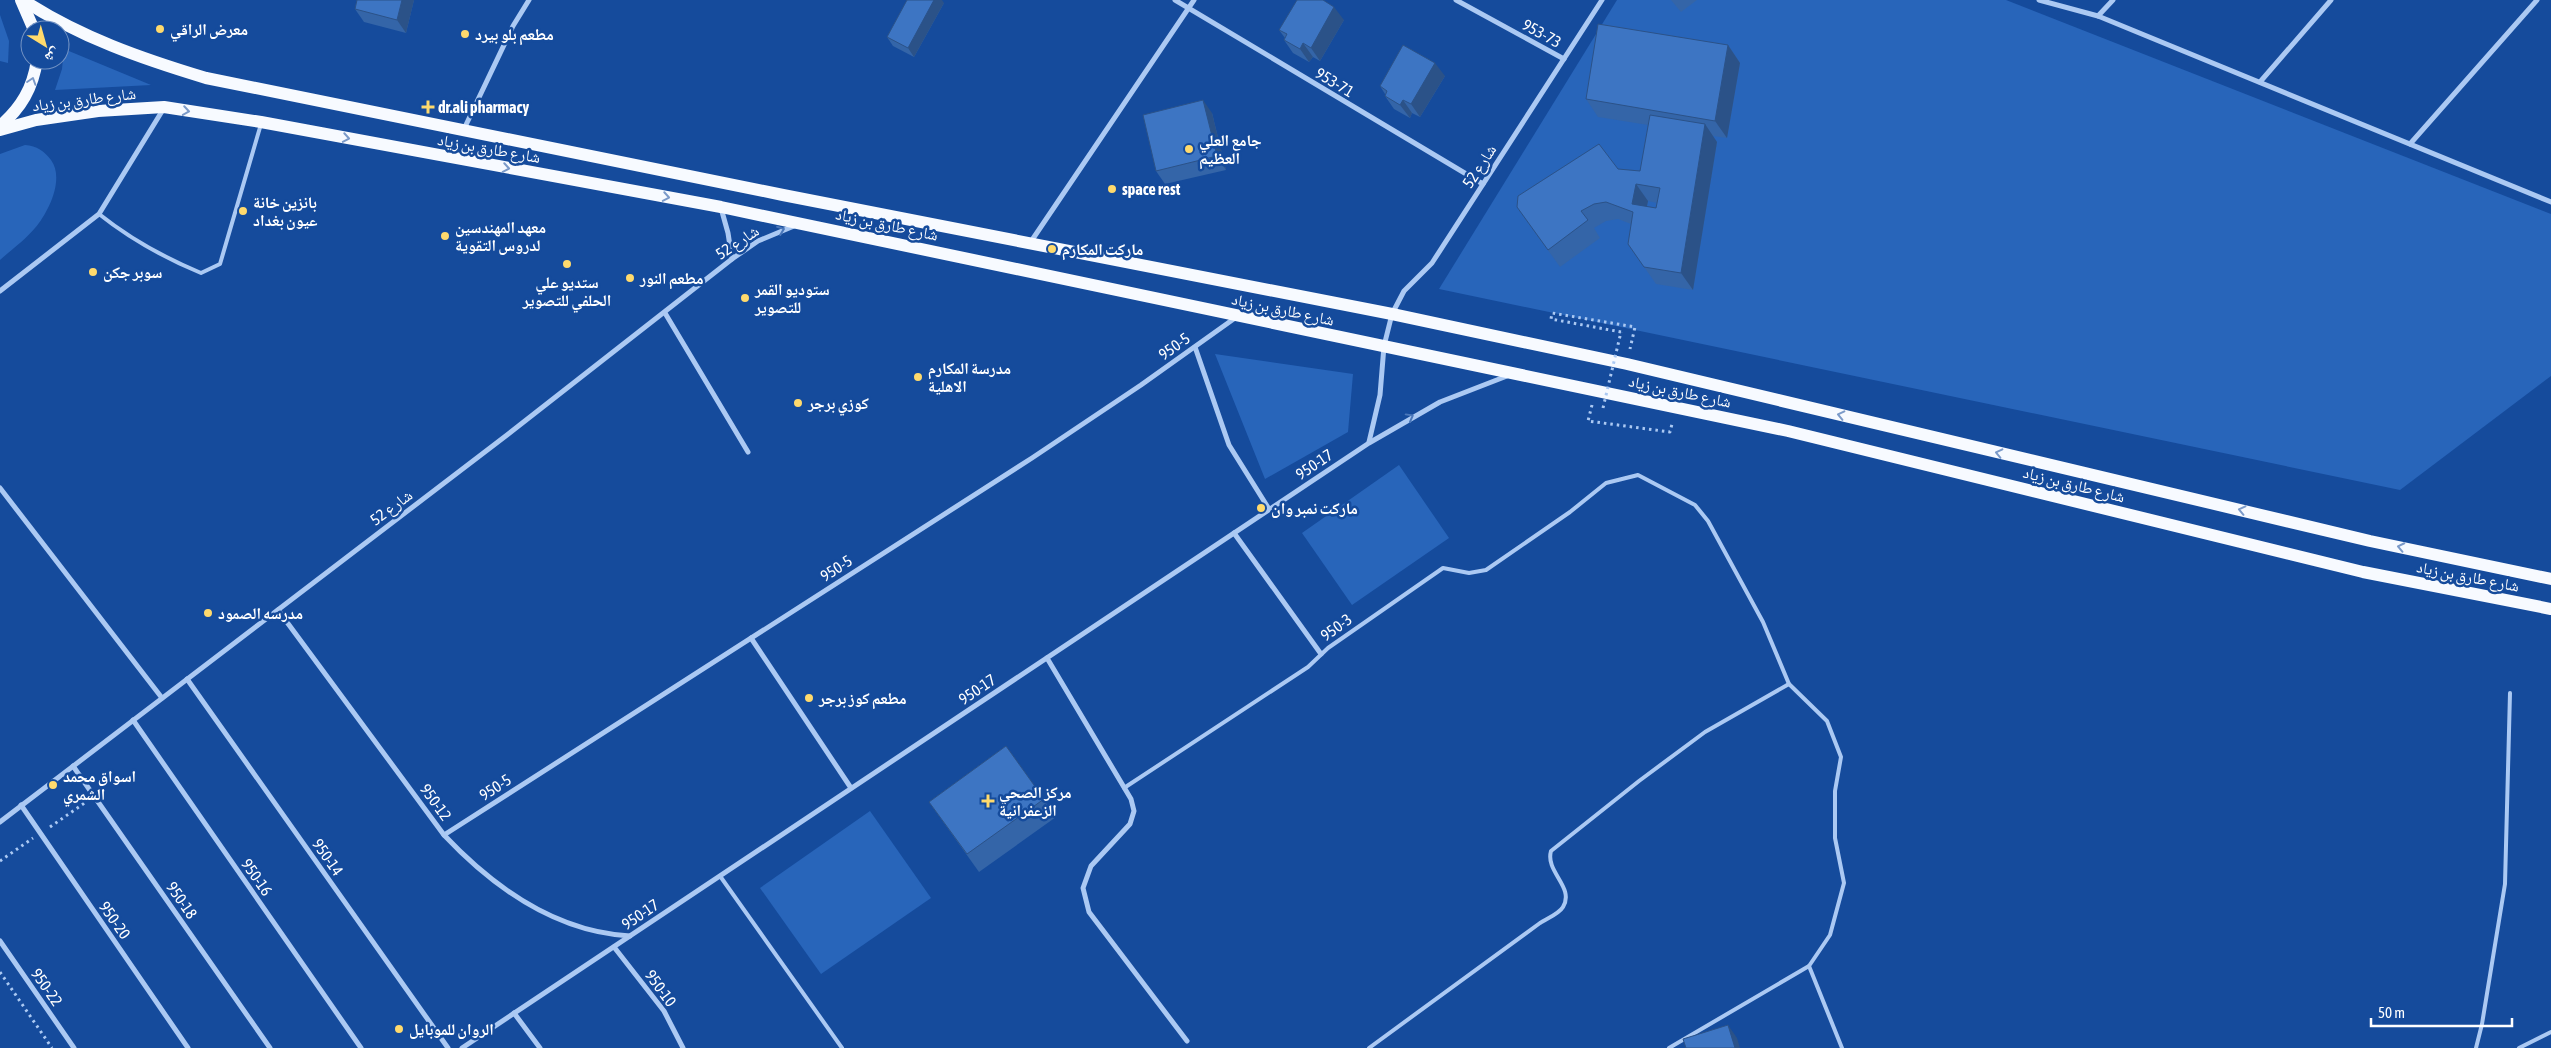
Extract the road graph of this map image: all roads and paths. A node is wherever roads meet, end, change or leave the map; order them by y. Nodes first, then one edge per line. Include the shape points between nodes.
1 (22, 0) edge
2 (529, 0) edge
3 (1176, 0) edge
4 (1194, 0) edge
5 (1456, 0) edge
6 (1602, 0) edge
7 (2039, 0) edge
8 (2113, 0) edge
9 (2331, 0) edge
10 (2537, 0) edge
11 (1188, 9) junction
12 (2098, 16) junction
13 (30, 20) edge
14 (1564, 59) junction
15 (34, 70) edge
16 (2260, 82) junction
17 (164, 107) junction
18 (261, 122) junction
19 (0, 126) edge
20 (464, 129) junction
21 (0, 130) edge
22 (2410, 144) junction
23 (1483, 184) junction
24 (2551, 202) edge
25 (721, 207) junction
26 (98, 214) junction
27 (803, 223) junction
28 (1030, 244) junction
29 (732, 259) junction
30 (0, 291) edge
31 (665, 313) junction
32 (1392, 314) junction
33 (1237, 316) junction
34 (1384, 346) junction
35 (1194, 347) junction
36 (1627, 364) junction
37 (1518, 373) junction
38 (1595, 389) junction
39 (1612, 410) dead end
40 (1663, 422) dead end
41 (1369, 443) junction
42 (748, 452) dead end
43 (0, 488) edge
44 (1269, 509) junction
45 (1234, 533) junction
46 (2551, 578) edge
47 (2551, 609) edge
48 (278, 610) junction
49 (751, 638) junction
50 (1321, 654) junction
51 (1047, 658) junction
52 (187, 680) junction
53 (1790, 684) junction
54 (2510, 693) dead end
55 (162, 698) junction
56 (133, 720) junction
57 (73, 766) junction
58 (851, 788) junction
59 (1124, 788) junction
60 (21, 806) junction
61 (0, 822) edge
62 (444, 835) junction
63 (720, 876) junction
64 (631, 936) junction
65 (0, 940) edge
66 (614, 947) junction
67 (1809, 966) junction
68 (0, 972) edge
69 (514, 1013) junction
70 (2551, 1032) edge
71 (1187, 1040) dead end
72 (52, 1048) edge
73 (74, 1048) edge
74 (188, 1048) edge
75 (270, 1048) edge
76 (361, 1048) edge
77 (448, 1048) edge
78 (462, 1048) edge
79 (540, 1048) edge
80 (682, 1048) edge
81 (842, 1048) edge
82 (1369, 1048) edge
83 (1669, 1048) edge
84 (1842, 1048) edge
85 (2476, 1048) edge
86 (2519, 1048) edge

1 - 13 main road
1 - 20 main road, شارع طارق بن زياد via 95,38 206,78
2 - 20 street via 513,26
3 - 11 street, 953-71
4 - 11 street
5 - 14 street, 953-73
6 - 14 street, شارع 52
7 - 12 street
8 - 12 street
9 - 16 street
10 - 22 street
11 - 23 street, 953-71
11 - 28 street
12 - 16 street
14 - 23 street, شارع 52
19 -> 15 main road via 22,102
16 - 22 street
17 -> 18 main road, شارع طارق بن زياد
17 - 21 main road, شارع طارق بن زياد via 98,111 36,120
17 - 26 street
18 -> 25 main road, شارع طارق بن زياد
18 - 26 lane via 220,264 201,272 193,269 119,230
20 - 28 main road, شارع طارق بن زياد
22 - 24 street
23 - 32 street, شارع 52 via 1432,263 1404,291
25 - 27 main road, شارع طارق بن زياد
25 - 29 street
26 - 30 street
29 -> 27 street, شارع 52 via 772,234
27 - 33 main road, شارع طارق بن زياد
28 - 32 main road, شارع طارق بن زياد
29 - 31 street, شارع 52
31 - 42 street
31 - 48 street, شارع 52
32 - 34 street, شارع 52
32 - 36 main road, شارع طارق بن زياد
33 - 34 main road, شارع طارق بن زياد
33 - 35 street, 950-5
34 - 37 main road, شارع طارق بن زياد
34 - 41 street, شارع 52 via 1380,395
35 - 44 street via 1228,445
35 - 49 street, 950-5 via 1032,458
36 - 39 path, bridge via 1636,327 1552,313 1551,318 1621,332 1603,408
46 -> 36 main road, شارع طارق بن زياد via 2360,538
37 - 38 main road, شارع طارق بن زياد
41 -> 37 street, 950-17 via 1440,402
38 - 40 path via 1588,421 1670,432 1672,424
38 - 47 main road, شارع طارق بن زياد via 1788,431 2363,572
41 - 44 street, 950-17
43 - 55 street
44 - 45 street, 950-17
45 - 50 street
45 - 51 street, 950-17
48 - 52 street, شارع 52
48 - 62 street, 950-12
49 - 58 street
49 - 62 street, 950-5
50 - 53 lane, 950-3 via 1442,568 1469,573 1486,570 1606,483 1638,475 1695,505 1708,521 1763,622
50 - 59 lane, 950-3 via 1308,667
51 - 58 street, 950-17
51 - 59 street
52 - 55 street, شارع 52
52 - 77 street, 950-14
53 - 67 lane via 1827,721 1841,757 1835,838 1844,883 1830,935
53 - 82 lane via 1706,732 1639,780 1551,851 1552,869 1565,888 1563,908
54 - 85 lane via 2505,884
55 - 56 street, شارع 52
56 - 57 street, شارع 52
56 - 76 street, 950-16
57 - 60 street, شارع 52
57 - 75 street, 950-18
58 - 63 street, 950-17
59 - 71 street via 1134,811 1130,824 1091,866 1083,888 1089,912
60 - 61 street, شارع 52
60 - 74 street, 950-20
62 - 64 street, 950-12 via 484,874 530,905 581,927
63 - 64 street, 950-17
63 - 81 lane
64 - 66 street, 950-17
65 - 73 street, 950-22
66 - 69 street, 950-17
66 - 80 street, 950-10 via 664,1011
67 - 83 lane
67 - 84 lane
68 - 72 path
69 - 78 street, 950-17
69 - 79 street
70 - 86 lane

